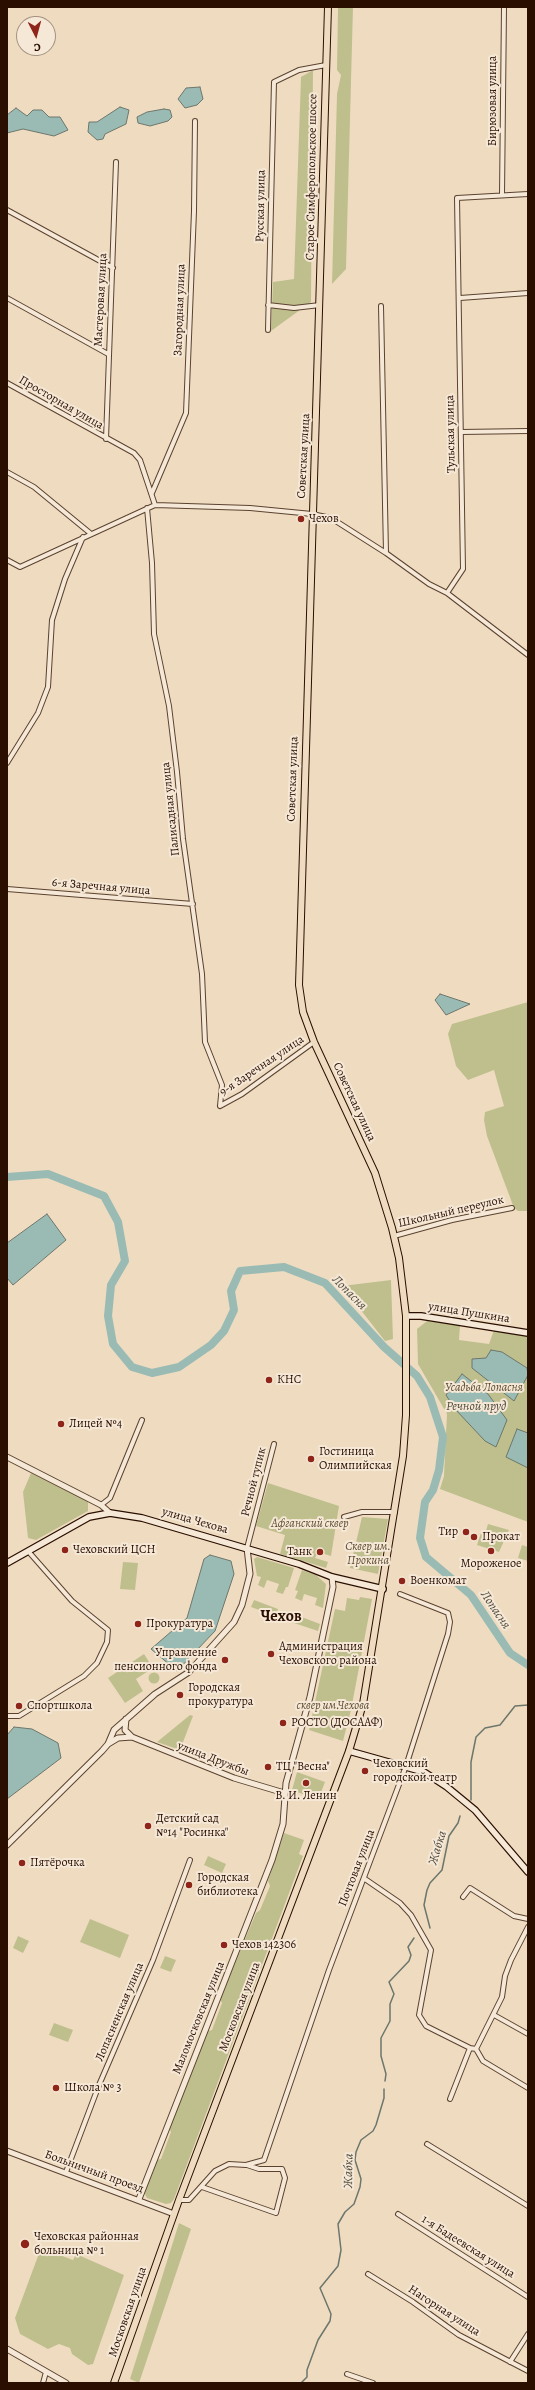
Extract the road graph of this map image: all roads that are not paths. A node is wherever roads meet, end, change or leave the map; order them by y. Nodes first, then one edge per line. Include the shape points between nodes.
1 (328, 7) edge
2 (504, 7) edge
3 (326, 65) junction
4 (195, 121) dead end
5 (116, 162) dead end
6 (528, 194) edge
7 (502, 195) junction
8 (7, 210) edge
9 (113, 268) junction
10 (528, 292) edge
11 (7, 298) edge
12 (460, 298) junction
13 (268, 305) junction
14 (320, 305) junction
15 (381, 306) dead end
16 (268, 330) dead end
17 (108, 354) junction
18 (7, 383) edge
19 (528, 431) edge
20 (461, 432) junction
21 (106, 439) junction
22 (7, 472) edge
23 (152, 493) junction
24 (155, 505) junction
25 (147, 508) junction
26 (312, 514) junction
27 (90, 533) junction
28 (84, 536) junction
29 (386, 553) junction
30 (7, 560) edge
31 (447, 594) junction
32 (528, 655) edge
33 (7, 763) edge
34 (7, 889) edge
35 (193, 904) junction
36 (314, 1042) junction
37 (220, 1106) joint
38 (512, 1208) dead end
39 (394, 1236) junction
40 (406, 1316) junction
41 (528, 1333) edge
42 (406, 1415) joint
43 (142, 1420) dead end
44 (274, 1444) dead end
45 (7, 1457) edge
46 (101, 1504) junction
47 (395, 1512) junction
48 (110, 1513) junction
49 (344, 1517) dead end
50 (247, 1548) junction
51 (28, 1551) junction
52 (7, 1563) edge
53 (332, 1577) junction
54 (383, 1589) junction
55 (400, 1594) dead end
56 (7, 1716) edge
57 (126, 1719) junction
58 (132, 1737) junction
59 (108, 1744) junction
60 (349, 1751) junction
61 (406, 1766) junction
62 (286, 1783) junction
63 (276, 1791) junction
64 (286, 1798) junction
65 (7, 1845) edge
66 (190, 1860) dead end
67 (528, 1872) edge
68 (365, 1879) junction
69 (463, 1897) dead end
70 (528, 1919) edge
71 (528, 1927) edge
72 (494, 2015) junction
73 (528, 2034) edge
74 (470, 2048) junction
75 (476, 2049) junction
76 (528, 2088) edge
77 (450, 2099) dead end
78 (427, 2144) dead end
79 (7, 2151) edge
80 (246, 2165) junction
81 (66, 2172) junction
82 (202, 2188) junction
83 (139, 2199) junction
84 (179, 2200) junction
85 (528, 2206) edge
86 (174, 2214) junction
87 (398, 2214) dead end
88 (368, 2274) dead end
89 (528, 2297) edge
90 (528, 2334) edge
91 (7, 2349) edge
92 (510, 2362) junction
93 (528, 2371) edge
94 (46, 2372) junction
95 (347, 2374) dead end
96 (43, 2383) edge
97 (66, 2383) edge
98 (114, 2383) edge
99 (373, 2383) edge

1 - 3 main road, Старое Симферопольское шоссе
2 - 7 street, Бирюзовая улица
3 - 13 street, Русская улица via 299,70 274,82
3 - 14 main road, Старое Симферопольское шоссе
4 - 23 street, Загородная улица via 186,413
5 - 9 street, Мастеровая улица
6 - 7 street
7 - 12 street, Тульская улица via 457,198
8 - 9 street
9 - 17 street, Мастеровая улица
10 - 12 street
11 - 17 street
12 - 20 street, Тульская улица
13 - 14 street via 294,308
13 - 16 street, Русская улица
14 - 26 main road, Советская улица
15 - 29 street
17 - 21 street, Мастеровая улица
18 - 21 street, Просторная улица
19 - 20 street
20 - 31 street, Тульская улица via 463,569
21 - 23 street, Просторная улица via 134,453 140,460
22 - 27 street via 34,487
23 - 24 street, Просторная улица
24 - 25 street
24 - 26 street via 250,508
25 - 27 street
25 - 35 street, Палисадная улица via 154,634 169,706
26 - 29 street via 331,518
26 - 36 main road, Советская улица via 299,985 303,1012
27 - 28 street
28 - 30 street via 20,567
28 - 33 street via 65,579 52,620 48,687 38,713
29 - 31 street
31 - 32 street
34 - 35 street, 6-я Заречная улица
35 - 37 street, Палисадная улица via 202,974 205,1042 222,1085
36 - 37 street, 9-я Заречная улица via 242,1094
36 - 39 main road, Советская улица via 375,1173
38 - 39 street, Школьный переулок via 452,1220
39 - 40 main road, Советская улица
40 - 41 main road, улица Пушкина via 421,1316
40 - 42 main road, Советская улица
42 - 47 main road, Московская улица
43 - 46 street via 110,1498
44 - 50 street, Речной тупик
45 - 46 street
46 - 48 street
47 - 49 street via 362,1512
47 - 54 main road, Московская улица
48 - 50 main road, улица Чехова via 142,1518
48 - 51 main road, улица Чехова via 89,1517
50 - 53 main road, улица Чехова
50 - 57 street via 250,1574 242,1605 234,1622 189,1672 155,1694
51 - 52 main road, улица Чехова
51 - 56 street via 72,1601 108,1630 107,1642 97,1663 84,1676 19,1716
53 - 54 main road, улица Чехова
53 - 62 street via 333,1587 310,1697
54 - 60 main road, Московская улица via 363,1704
55 - 61 street, Почтовая улица via 448,1613 450,1622
57 - 58 street via 125,1730
57 - 59 street via 114,1730
58 - 59 street via 118,1738
58 - 63 street, улица Дружбы via 234,1778
59 - 65 street
60 - 61 main road
60 - 84 main road, Московская улица
61 - 67 main road via 424,1772 475,1810
61 - 68 street, Почтовая улица
62 - 63 street
62 - 64 street
63 - 64 street, улица Дружбы via 284,1794
64 - 83 street, Маломосковская улица via 283,1824 259,1898
66 - 81 street, Лопасненская улица via 153,1960 99,2085
68 - 74 street via 400,1903 411,1915 431,1950 419,2015 426,2026
68 - 80 street, Почтовая улица via 354,1901 264,2160
69 - 70 street via 470,1888 514,1916
71 - 72 street via 511,1960 505,1976 502,1997
72 - 73 street
72 - 75 street
74 - 75 street
74 - 77 street
75 - 76 street via 483,2061
78 - 85 street
79 - 81 street, Больничный проезд
80 - 82 street, Почтовая улица via 229,2164 215,2171
80 - 82 street, Почтовая улица via 259,2169 282,2169 285,2178 276,2213
81 - 83 street, Больничный проезд
82 - 84 street, Почтовая улица via 189,2200
83 - 86 street, Больничный проезд
84 - 86 main road, Московская улица
86 - 98 main road, Московская улица
87 - 89 street, 1-я Бадеевская улица
88 - 92 street, Нагорная улица via 414,2302 459,2335
90 - 92 street
91 - 94 street
92 - 93 street
94 - 96 street
94 - 97 street
95 - 99 street

